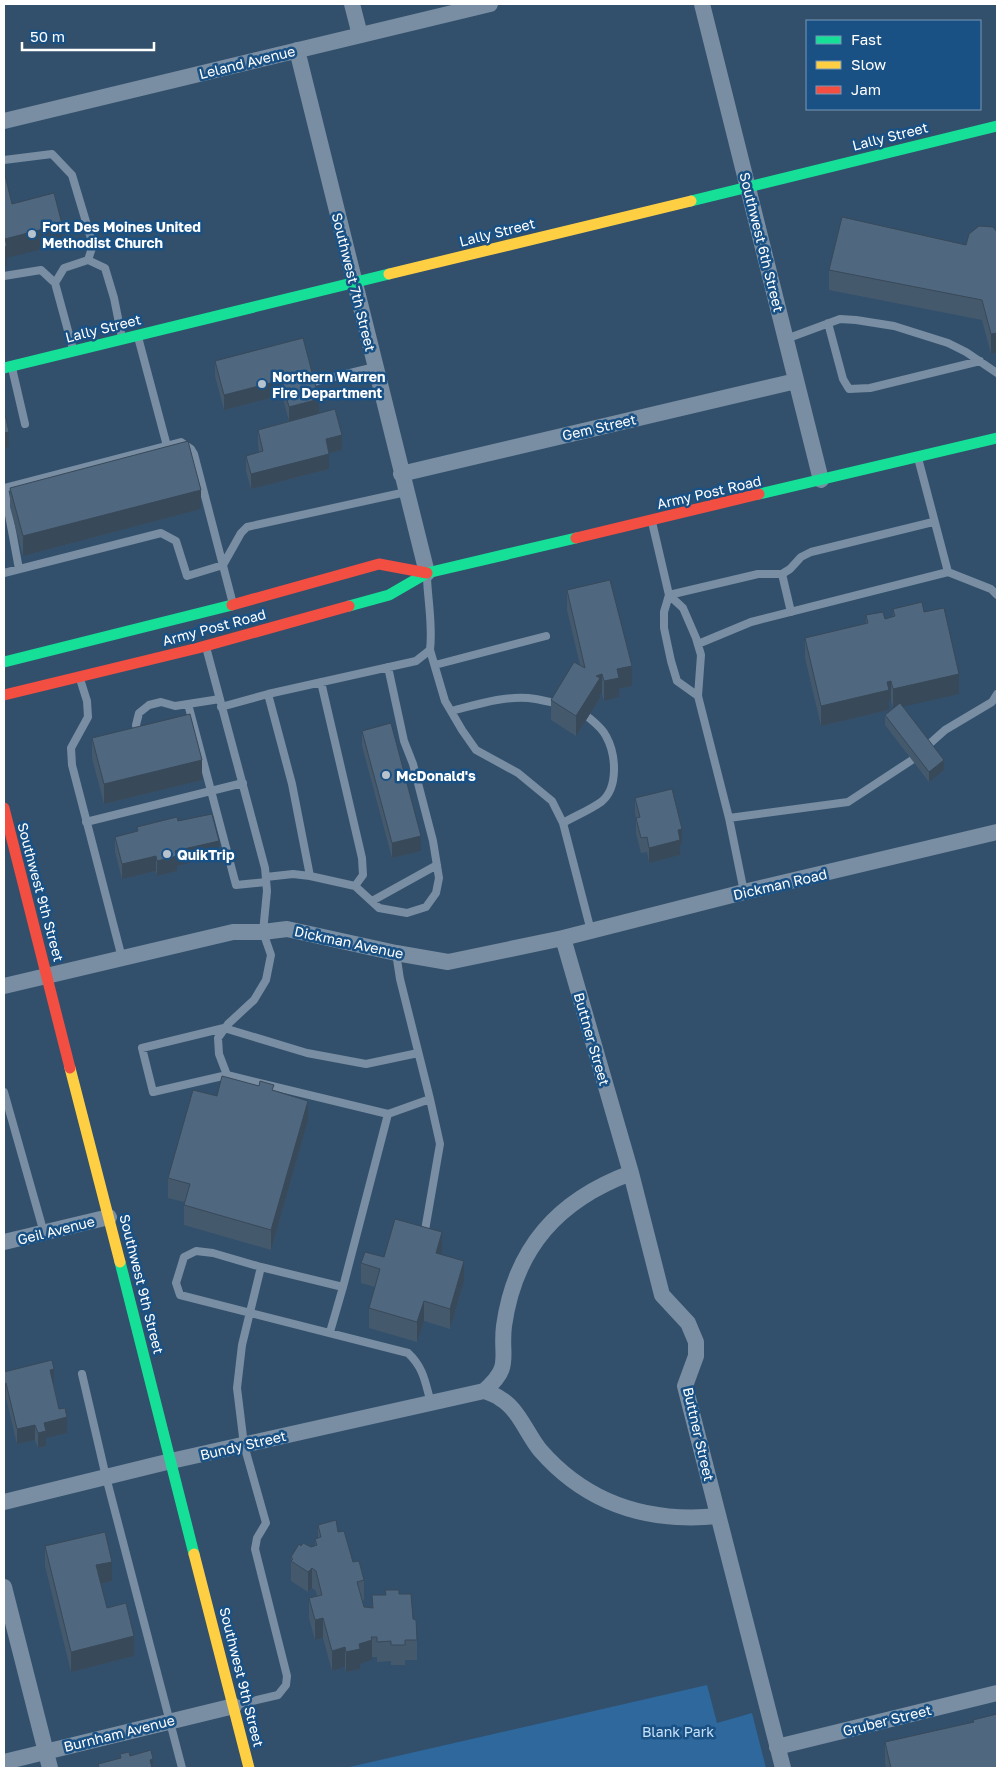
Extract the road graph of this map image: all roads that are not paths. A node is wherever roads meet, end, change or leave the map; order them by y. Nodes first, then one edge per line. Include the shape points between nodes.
1 (352, 4) edge
2 (490, 4) edge
3 (702, 4) edge
4 (360, 35) junction
5 (297, 50) junction
6 (4, 121) edge
7 (997, 126) edge
8 (4, 160) edge
9 (748, 188) junction
10 (88, 260) junction
11 (4, 276) edge
12 (55, 283) junction
13 (354, 283) junction
14 (828, 323) junction
15 (137, 335) junction
16 (122, 339) junction
17 (786, 339) junction
18 (73, 351) junction
19 (980, 361) junction
20 (7, 367) edge
21 (375, 367) junction
22 (997, 372) edge
23 (796, 381) junction
24 (314, 382) edge
25 (25, 424) dead end
26 (997, 438) edge
27 (167, 446) junction
28 (917, 457) junction
29 (401, 474) junction
30 (822, 480) junction
31 (4, 488) edge
32 (406, 492) junction
33 (652, 520) junction
34 (933, 522) junction
35 (223, 565) junction
36 (19, 570) junction
37 (948, 572) junction
38 (4, 573) edge
39 (427, 573) junction
40 (782, 574) junction
41 (669, 594) junction
42 (997, 595) edge
43 (234, 605) junction
44 (790, 612) junction
45 (546, 636) dead end
46 (698, 644) junction
47 (206, 646) junction
48 (430, 650) junction
49 (4, 662) edge
50 (435, 665) junction
51 (388, 667) junction
52 (80, 676) junction
53 (321, 682) junction
54 (268, 694) junction
55 (997, 694) edge
56 (4, 695) edge
57 (698, 696) junction
58 (221, 703) junction
59 (995, 703) edge
60 (188, 704) junction
61 (561, 704) edge
62 (451, 711) junction
63 (588, 717) edge
64 (141, 744) edge
65 (926, 747) edge
66 (912, 760) edge
67 (243, 784) junction
68 (212, 791) junction
69 (4, 808) edge
70 (729, 818) junction
71 (86, 822) junction
72 (563, 823) junction
73 (997, 832) edge
74 (8, 846) edge
75 (437, 865) junction
76 (310, 876) junction
77 (266, 879) junction
78 (354, 886) junction
79 (744, 892) junction
80 (372, 901) junction
81 (591, 931) junction
82 (263, 932) junction
83 (563, 938) junction
84 (396, 953) junction
85 (122, 958) junction
86 (47, 976) junction
87 (4, 986) edge
88 (224, 1028) junction
89 (418, 1053) junction
90 (227, 1075) junction
91 (4, 1092) edge
92 (430, 1099) junction
93 (388, 1114) junction
94 (631, 1173) junction
95 (109, 1217) junction
96 (44, 1233) junction
97 (424, 1236) edge
98 (4, 1242) edge
99 (260, 1267) junction
100 (343, 1287) junction
101 (249, 1312) junction
102 (330, 1332) junction
103 (82, 1374) dead end
104 (484, 1390) junction
105 (431, 1402) junction
106 (244, 1444) junction
107 (172, 1461) junction
108 (106, 1478) junction
109 (4, 1502) edge
110 (718, 1516) junction
111 (4, 1586) edge
112 (997, 1693) edge
113 (234, 1706) junction
114 (169, 1720) junction
115 (777, 1747) junction
116 (46, 1751) junction
117 (4, 1762) edge
118 (50, 1768) edge
119 (182, 1768) edge
120 (249, 1768) edge
121 (783, 1768) edge

1 - 4 street
2 - 4 street, Leland Avenue
3 - 9 street, Southwest 6th Street
4 - 5 street, Leland Avenue
5 - 6 street, Leland Avenue
5 - 13 street, Southwest 7th Street
7 - 9 main road, Lally Street
8 - 10 lane via 52,154 72,175 93,245
9 - 13 main road, Lally Street
9 - 17 street, Southwest 6th Street
10 - 12 lane via 64,268
10 - 16 lane via 105,268
11 - 12 lane via 42,270
12 - 18 lane
13 - 15 main road, Lally Street
13 - 21 street, Southwest 7th Street
14 - 17 lane
14 - 19 lane via 840,319 894,326 948,344
14 - 19 lane via 843,379 849,389 870,388
15 - 16 main road, Lally Street
15 - 27 lane
16 - 18 main road, Lally Street
17 - 23 street, Southwest 6th Street
18 - 20 main road, Lally Street
19 - 22 lane
20 - 25 lane
21 - 24 lane
21 - 29 street, Southwest 7th Street
23 - 29 street, Gem Street
23 - 30 street, Southwest 6th Street
26 - 28 main road, Army Post Road
27 - 31 lane
27 - 35 lane via 181,442 194,454
28 - 30 main road, Army Post Road
28 - 34 lane
29 - 32 street, Southwest 7th Street
30 - 33 main road, Army Post Road
31 - 36 lane
32 - 35 lane via 247,527
32 - 39 street, Southwest 7th Street
33 - 39 main road, Army Post Road
33 - 41 lane
34 - 37 lane
34 - 40 lane via 811,552
35 - 36 lane via 187,576 176,541 161,533
35 - 43 lane
36 - 38 lane
37 - 42 lane via 991,589
37 - 44 lane
39 - 43 main road, Army Post Road via 379,564
39 - 47 main road, Army Post Road via 389,595
39 - 48 lane via 432,632
40 - 41 lane via 758,574
40 - 44 lane
41 - 46 lane via 684,608
41 - 57 lane via 664,628 671,661 677,682
43 - 49 main road, Army Post Road
44 - 46 lane via 751,622
45 - 50 lane
46 - 57 lane via 701,655
47 - 52 main road, Army Post Road
47 - 58 lane
48 - 50 lane
48 - 51 lane via 416,660
50 - 62 lane
51 - 53 lane
51 - 75 lane
52 - 56 main road, Army Post Road
52 - 71 lane via 88,717 71,748
53 - 54 lane
53 - 78 lane via 362,858 363,875
54 - 58 lane
54 - 76 lane via 292,784
55 - 59 lane
57 - 70 lane
58 - 60 lane
58 - 67 lane
59 - 65 lane via 946,730
60 - 64 lane via 175,706 161,702 149,705 139,713 136,725
60 - 68 lane
61 - 62 lane via 528,698 500,699
62 - 72 lane via 476,750 518,774 552,801
63 - 72 lane via 606,735 613,758 612,784 602,801
66 - 70 lane via 848,802
67 - 68 lane
67 - 77 lane
68 - 71 lane
68 - 77 lane via 236,885
69 - 74 main road, Southwest 9th Street
70 - 79 lane
71 - 85 lane
72 - 81 lane
73 - 79 street, Dickman Road
74 - 86 main road, Southwest 9th Street
75 - 80 lane
75 - 80 lane via 436,893 426,907 407,913 379,908
76 - 77 lane via 293,874
76 - 78 lane
77 - 82 lane
78 - 80 lane
79 - 81 street, Dickman Road
81 - 83 street, Dickman Road
82 - 84 street, Dickman Avenue via 287,929
82 - 85 street, Dickman Avenue via 233,932
82 - 88 lane via 271,955 266,980 254,1000
83 - 84 street, Dickman Avenue via 448,962
83 - 94 street, Buttner Street
84 - 89 lane
85 - 86 street, Dickman Avenue
86 - 87 street, Dickman Avenue
86 - 95 main road, Southwest 9th Street
88 - 89 lane via 307,1053 366,1064
88 - 90 lane via 218,1038 219,1054
88 - 90 lane via 142,1048 153,1092
89 - 92 lane
90 - 93 lane
91 - 96 lane
92 - 93 lane
92 - 97 lane via 440,1144
93 - 100 lane
94 - 104 street via 606,1182 574,1201 536,1241 511,1290 504,1327 503,1369 497,1380
94 - 110 street, Buttner Street via 662,1295 688,1323 696,1342 696,1356 685,1386
95 - 96 street, Geil Avenue
95 - 107 main road, Southwest 9th Street
96 - 98 street, Geil Avenue
99 - 100 lane
99 - 101 lane
99 - 101 lane via 196,1251 184,1257 176,1283 180,1295
100 - 102 lane
101 - 102 lane
101 - 106 lane via 237,1388
102 - 105 lane via 408,1353 418,1362
103 - 108 lane
104 - 105 street, Bundy Street
104 - 110 street via 511,1408 552,1463 600,1498 657,1516
105 - 106 street, Bundy Street
106 - 107 street, Bundy Street
106 - 113 lane via 266,1523 257,1538 255,1550 287,1676 286,1685 278,1695
107 - 108 street, Bundy Street
107 - 113 main road, Southwest 9th Street
108 - 109 street, Bundy Street
108 - 114 lane
110 - 115 street, Buttner Street
111 - 116 street
112 - 115 street, Gruber Street
113 - 114 street, Burnham Avenue
113 - 120 main road, Southwest 9th Street
114 - 116 street, Burnham Avenue
114 - 119 lane
115 - 121 street, Buttner Street
116 - 117 street, Burnham Avenue
116 - 118 street

